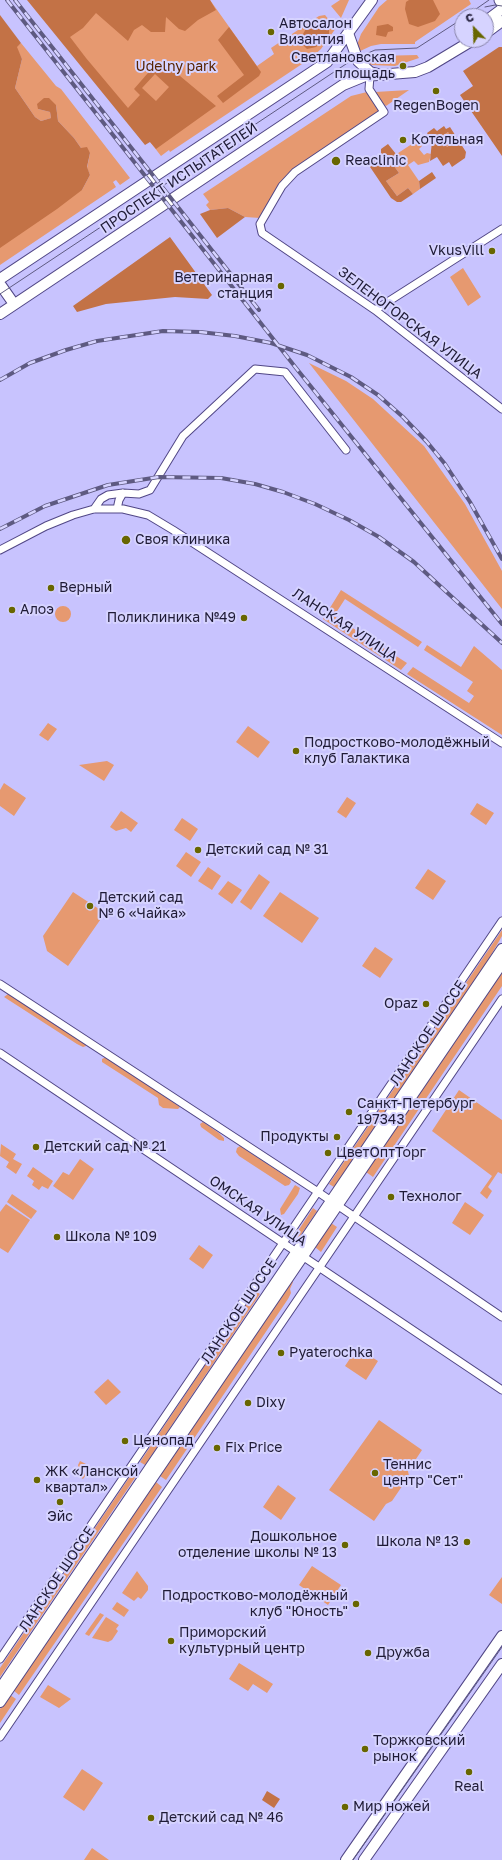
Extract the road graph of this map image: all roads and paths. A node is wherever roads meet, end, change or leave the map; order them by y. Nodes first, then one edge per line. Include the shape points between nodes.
1 (372, 0) edge
2 (500, 0) edge
3 (502, 3) edge
4 (348, 33) junction
5 (457, 48) edge
6 (459, 48) edge
7 (454, 51) junction
8 (374, 75) junction
9 (502, 229) edge
10 (0, 279) edge
11 (0, 284) edge
12 (14, 304) junction
13 (375, 310) junction
14 (0, 314) edge
15 (502, 408) edge
16 (346, 450) dead end
17 (123, 493) junction
18 (94, 509) junction
19 (117, 509) junction
20 (0, 550) edge
21 (502, 743) edge
22 (502, 921) edge
23 (502, 949) edge
24 (502, 963) edge
25 (0, 984) edge
26 (502, 999) edge
27 (0, 1053) edge
28 (318, 1192) junction
29 (334, 1203) junction
30 (353, 1216) junction
31 (283, 1243) junction
32 (299, 1255) junction
33 (318, 1268) junction
34 (502, 1317) edge
35 (502, 1390) edge
36 (502, 1636) edge
37 (0, 1659) edge
38 (502, 1664) edge
39 (0, 1689) edge
40 (0, 1702) edge
41 (0, 1737) edge
42 (346, 1860) edge
43 (364, 1860) edge

1 - 4 main road
2 - 3 main road
4 - 8 main road via 358,61
4 - 10 main road, ПРОСПЕКТ ИСПЫТАТЕЛЕЙ via 328,62
5 - 7 main road
6 - 7 main road
7 - 8 main road via 415,72
8 - 12 main road, ПРОСПЕКТ ИСПЫТАТЕЛЕЙ via 343,86
8 - 13 street, ЗЕЛЕНОГОРСКАЯ УЛИЦА via 368,90 384,112 295,172 282,186 260,224 262,233
9 - 13 street
11 - 12 main road
12 - 14 main road, ПРОСПЕКТ ИСПЫТАТЕЛЕЙ
13 - 15 street, ЗЕЛЕНОГОРСКАЯ УЛИЦА
16 - 17 street via 285,372 255,369 183,436 150,490 139,494
17 - 18 street via 108,495 101,499
17 - 19 street via 118,500
18 - 19 street, ЛАНСКАЯ УЛИЦА
18 - 20 street via 46,526
19 - 21 street, ЛАНСКАЯ УЛИЦА via 148,516 173,530
22 - 28 street
23 - 29 main road, ЛАНСКОЕ ШОССЕ
24 - 29 main road, ЛАНСКОЕ ШОССЕ
25 - 28 street
26 - 30 street
27 - 31 street, ОМСКАЯ УЛИЦА
28 - 29 street
28 - 31 street
29 - 30 street
29 - 32 main road, ЛАНСКОЕ ШОССЕ
30 - 33 street
30 - 34 street
31 - 32 street, ОМСКАЯ УЛИЦА
31 - 37 street
32 - 33 street, ОМСКАЯ УЛИЦА
32 - 39 main road, ЛАНСКОЕ ШОССЕ
32 - 40 main road, ЛАНСКОЕ ШОССЕ
33 - 35 street, ОМСКАЯ УЛИЦА
33 - 41 street
36 - 42 main road
38 - 43 main road

